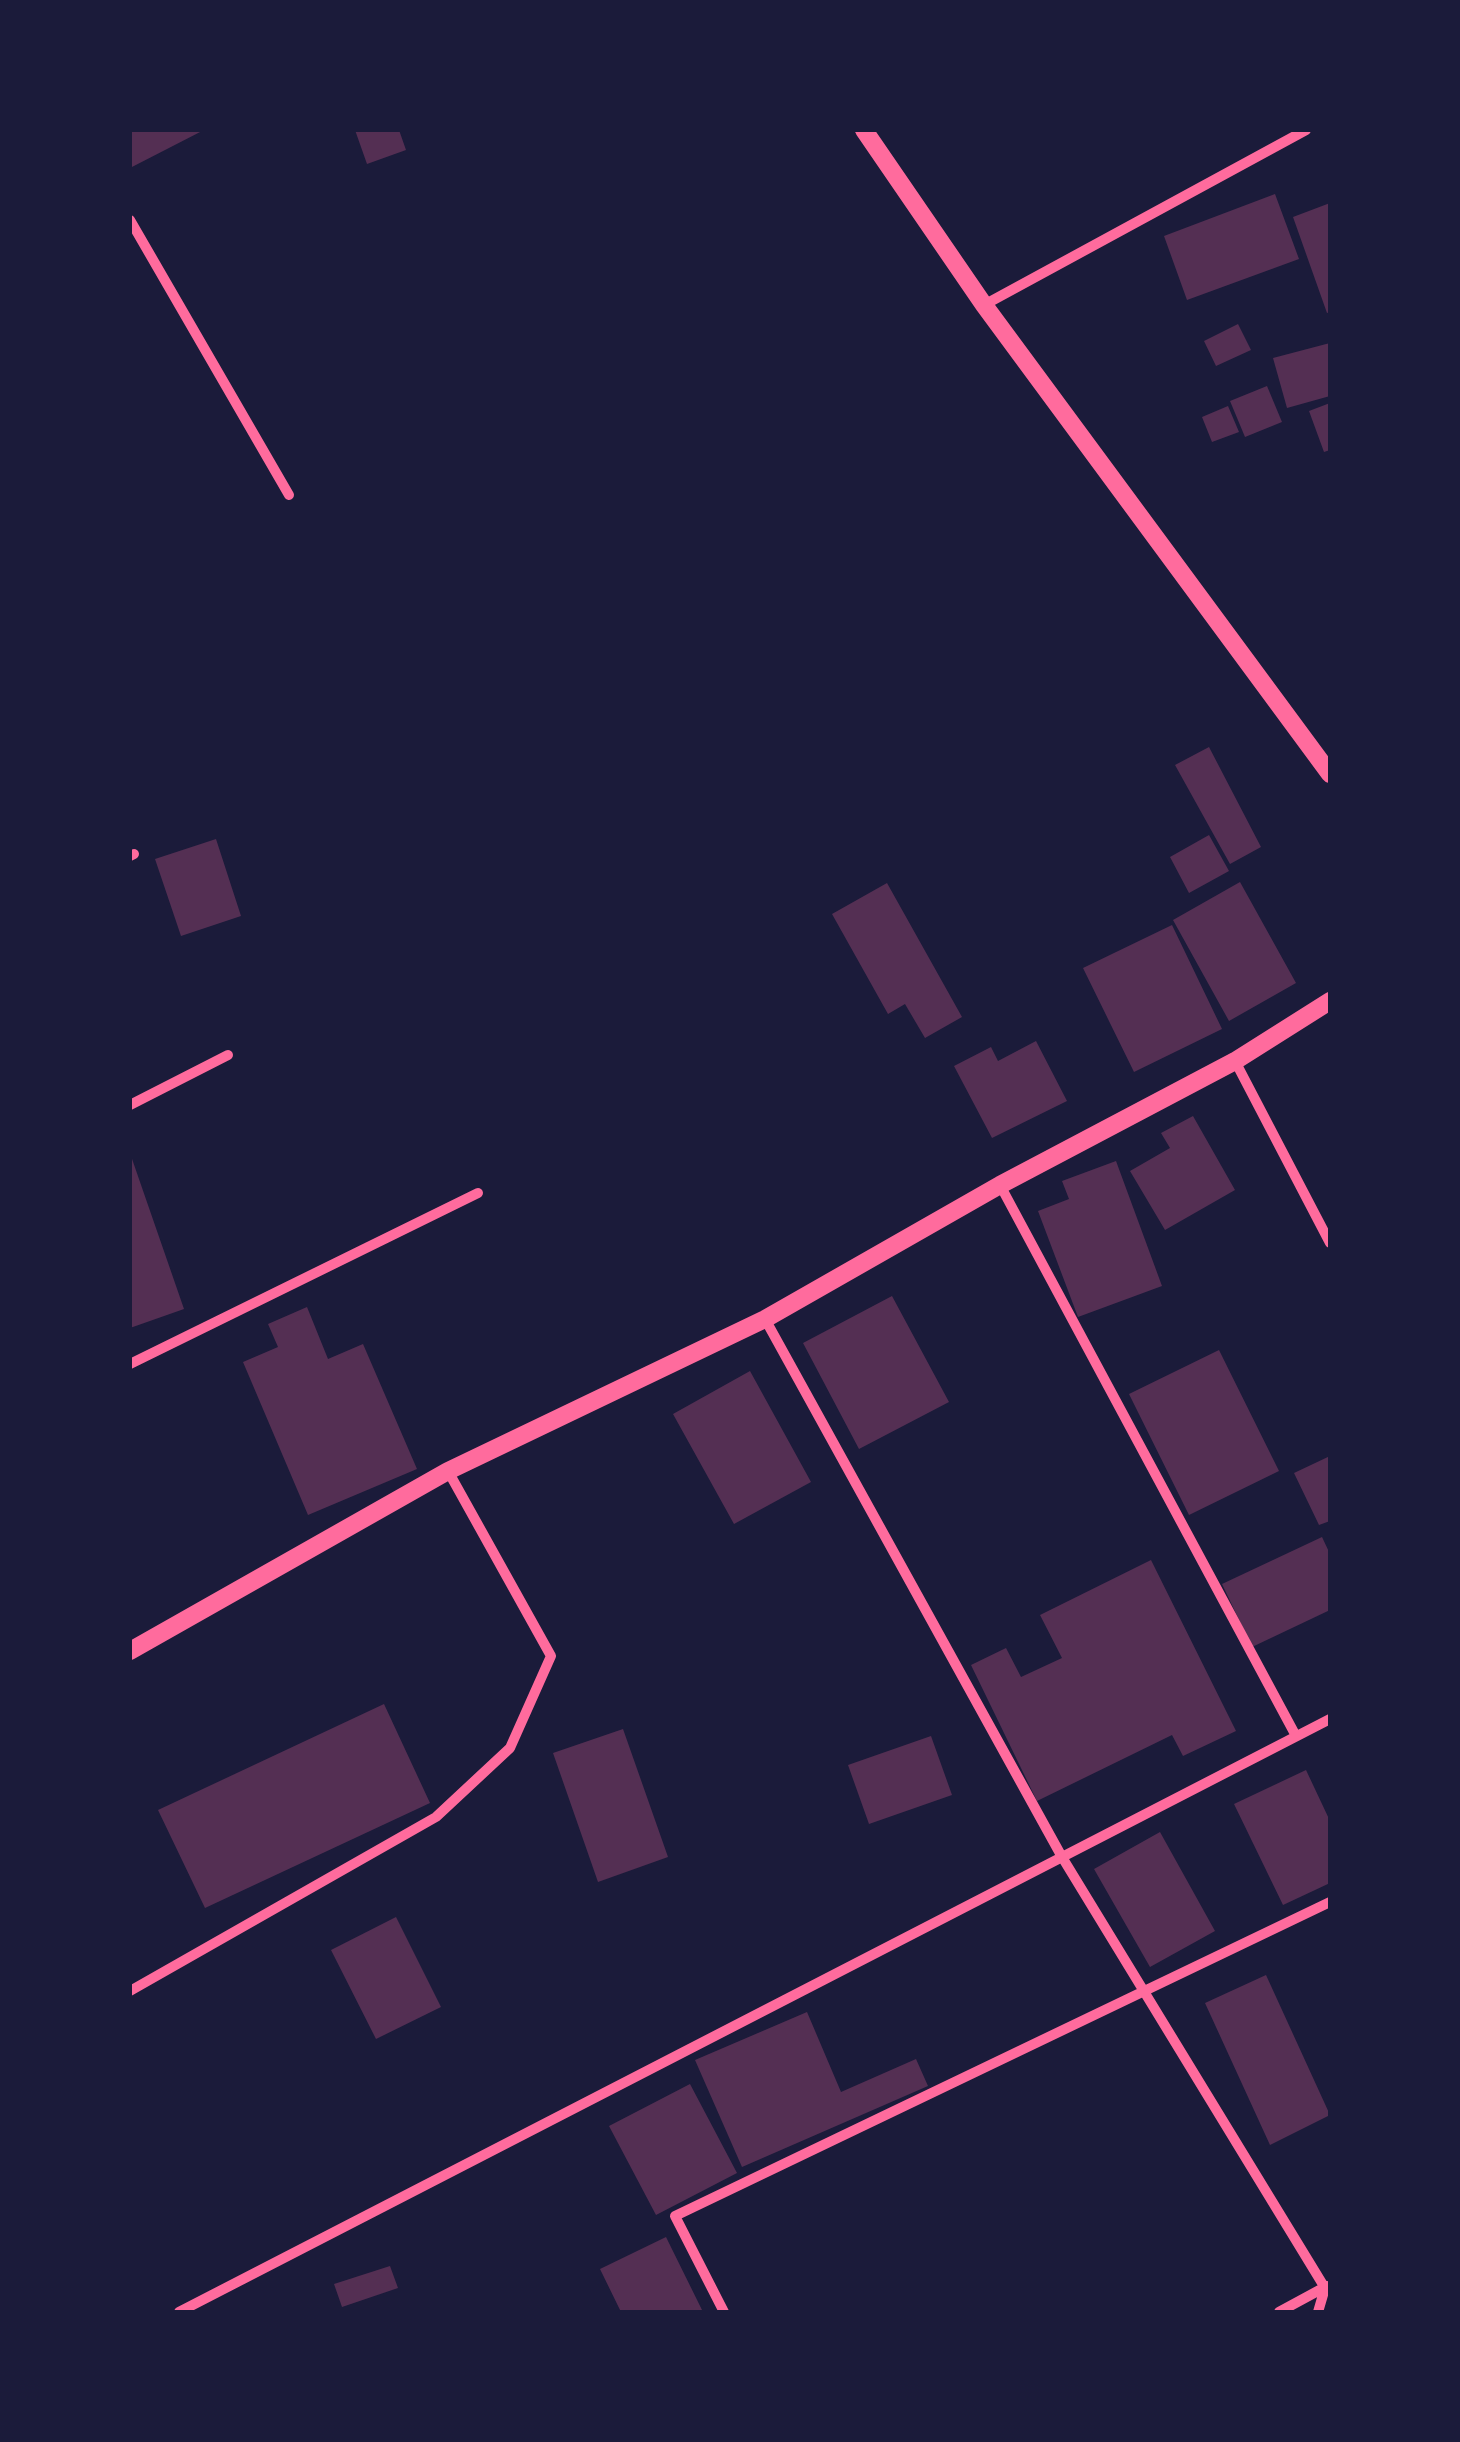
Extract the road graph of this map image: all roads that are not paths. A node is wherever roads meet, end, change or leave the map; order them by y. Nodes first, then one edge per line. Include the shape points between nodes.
1 (864, 130) edge
2 (1306, 130) edge
3 (130, 220) edge
4 (984, 304) junction
5 (289, 495) dead end
6 (1330, 774) edge
7 (1330, 1002) edge
8 (228, 1055) dead end
9 (1236, 1061) junction
10 (130, 1106) edge
11 (1000, 1185) junction
12 (478, 1193) dead end
13 (1330, 1243) edge
14 (765, 1318) junction
15 (130, 1364) edge
16 (448, 1470) junction
17 (130, 1651) edge
18 (1330, 1719) edge
19 (1296, 1736) junction
20 (1062, 1857) junction
21 (1330, 1902) edge
22 (130, 1991) edge
23 (1144, 1992) junction
24 (1327, 2286) edge
25 (179, 2312) edge
26 (724, 2312) edge
27 (1279, 2312) edge
28 (1318, 2312) edge

1 - 4 street
2 - 4 street
3 - 5 street
4 - 6 street
7 - 9 street
8 - 10 street
9 - 11 street
9 - 13 street
11 - 14 street
11 - 19 street
12 - 15 street
14 - 16 street
14 - 20 street
16 - 17 street
16 - 22 street via 551,1656 510,1748 436,1817
18 - 19 street
19 - 20 street
20 - 23 street
20 - 25 street
21 - 23 street
23 - 24 street
23 - 26 street via 675,2216
24 - 27 street
24 - 28 street

